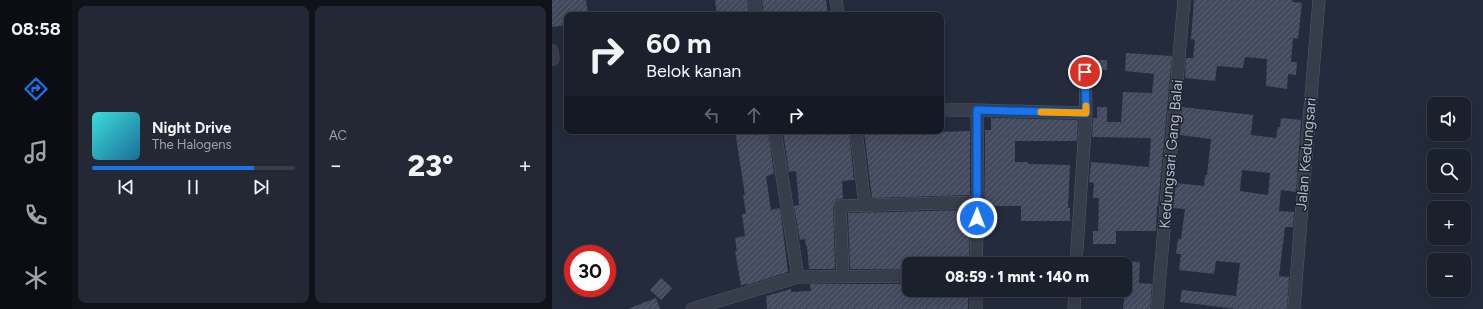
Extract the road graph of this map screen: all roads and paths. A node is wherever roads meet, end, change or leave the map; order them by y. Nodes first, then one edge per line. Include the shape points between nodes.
1 (754, 0) edge
2 (836, 0) edge
3 (1184, 0) edge
4 (1319, 0) edge
5 (756, 12) edge
6 (838, 12) edge
7 (1085, 72) dead end
8 (944, 110) edge
9 (977, 110) junction
10 (1086, 113) junction
11 (775, 134) edge
12 (856, 134) edge
13 (978, 202) junction
14 (865, 206) junction
15 (976, 257) edge
16 (1076, 257) edge
17 (902, 276) edge
18 (798, 277) junction
19 (842, 277) junction
20 (976, 297) edge
21 (1075, 297) edge
22 (692, 309) edge
23 (976, 309) edge
24 (1074, 309) edge
25 (1157, 309) edge
26 (1294, 309) edge

1 - 5 street
2 - 6 street
3 - 25 street, Kedungsari Gang Balai
4 - 26 street, Jalan Kedungsari
7 - 10 street
8 - 9 street
9 - 10 street
9 - 13 street
10 - 16 street
11 - 18 street
12 - 14 street
13 - 14 street
13 - 15 street
14 - 19 street via 840,206
17 - 19 street
18 - 19 street
18 - 22 street
20 - 23 street
21 - 24 street

